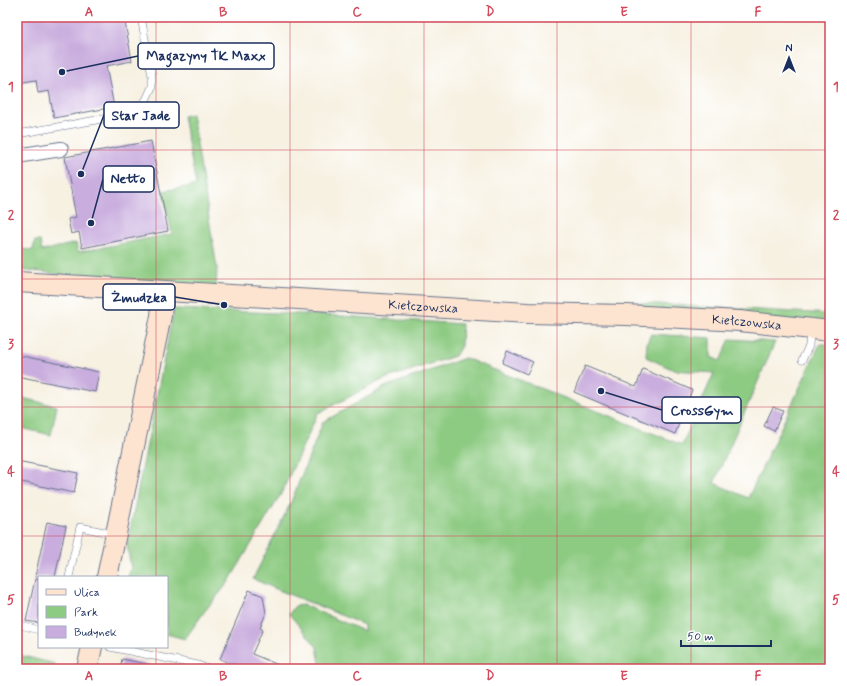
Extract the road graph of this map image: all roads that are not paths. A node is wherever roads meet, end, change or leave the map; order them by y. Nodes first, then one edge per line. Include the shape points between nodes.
1 (141, 17) edge
2 (17, 134) edge
3 (61, 149) dead end
4 (17, 156) edge
5 (17, 282) edge
6 (163, 291) junction
7 (810, 328) junction
8 (830, 330) edge
9 (802, 360) dead end
10 (116, 535) junction
11 (69, 576) edge
12 (107, 576) edge
13 (17, 624) edge
14 (38, 630) edge
15 (92, 648) edge
16 (115, 648) edge
17 (87, 669) edge
18 (208, 669) edge

1 - 2 lane via 152,76 150,92 140,107 125,115
3 - 4 street
5 - 6 street, Kiełczowska
6 - 7 street, Kiełczowska via 528,313 626,315
6 - 10 street via 161,316
7 - 8 street, Kiełczowska
7 - 9 lane via 809,346
10 - 11 lane via 80,527
10 - 12 street
13 - 14 lane
15 - 17 street
16 - 18 lane

